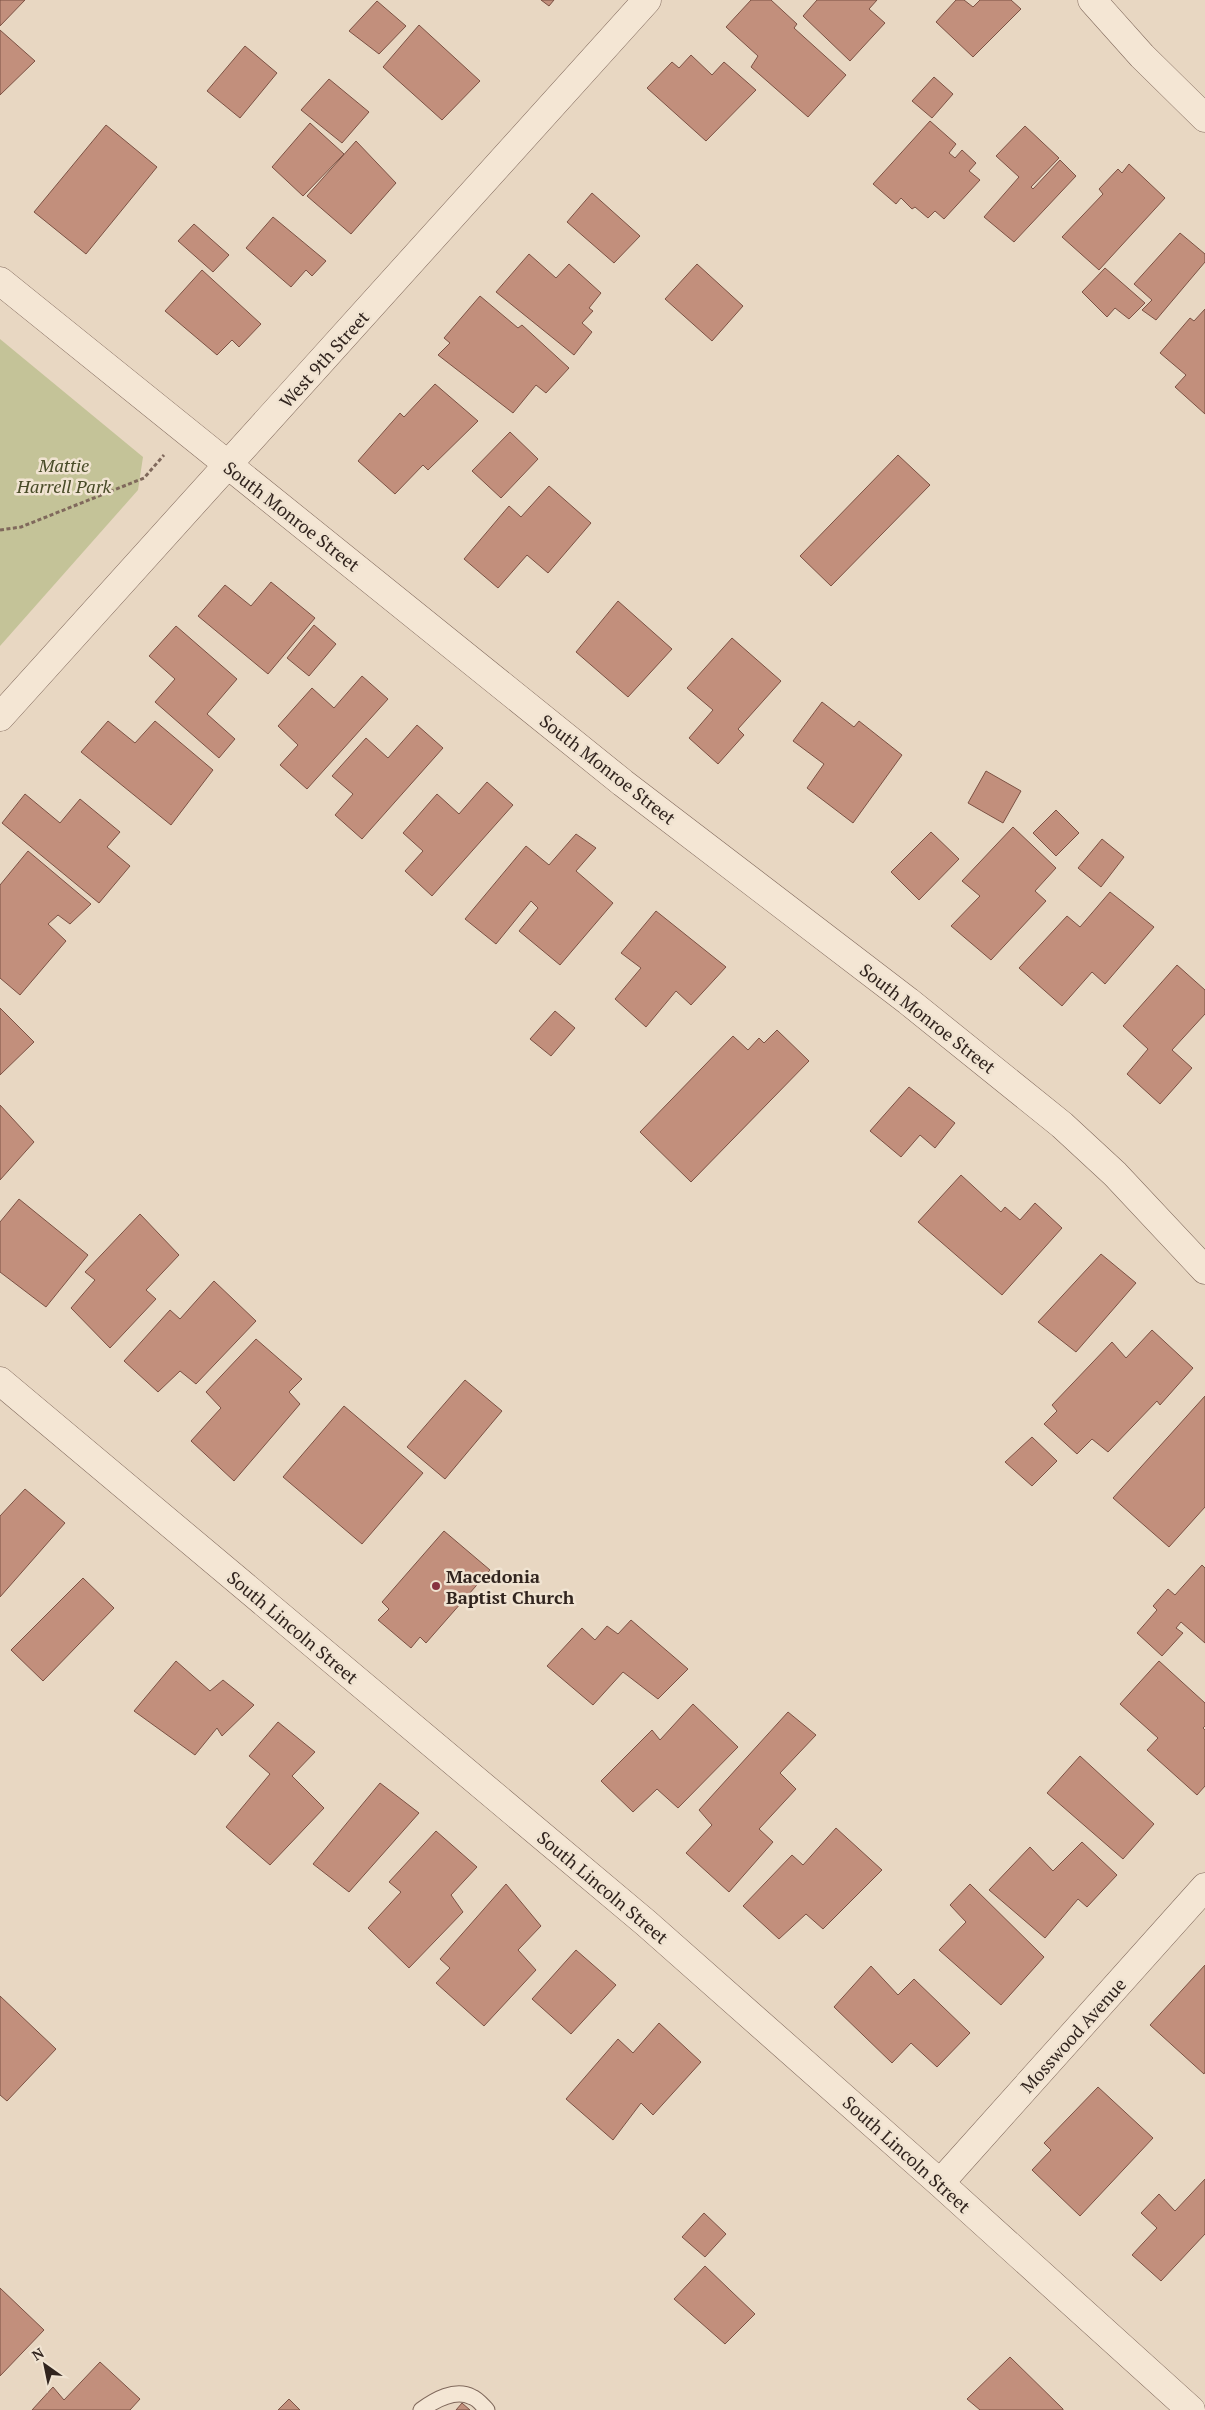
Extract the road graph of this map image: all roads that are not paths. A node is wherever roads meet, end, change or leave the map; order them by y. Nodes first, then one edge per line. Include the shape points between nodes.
1 (647, 0) edge
2 (1092, 0) edge
3 (1205, 118) edge
4 (0, 281) edge
5 (227, 466) junction
6 (0, 717) edge
7 (1205, 1270) edge
8 (0, 1381) edge
9 (1205, 1887) edge
10 (940, 2183) junction
11 (422, 2410) edge
12 (487, 2410) edge
13 (1191, 2410) edge

1 - 5 street, West 9th Street
2 - 3 street via 1142,56
4 - 5 street, South Monroe Street
5 - 6 street, West 9th Street
5 - 7 street, South Monroe Street via 283,507 624,783 908,1001 1062,1125 1115,1174
8 - 10 street, South Lincoln Street via 646,1923
9 - 10 street, Mosswood Avenue
10 - 13 street, South Lincoln Street
11 - 12 lane via 443,2397 456,2394 472,2396

